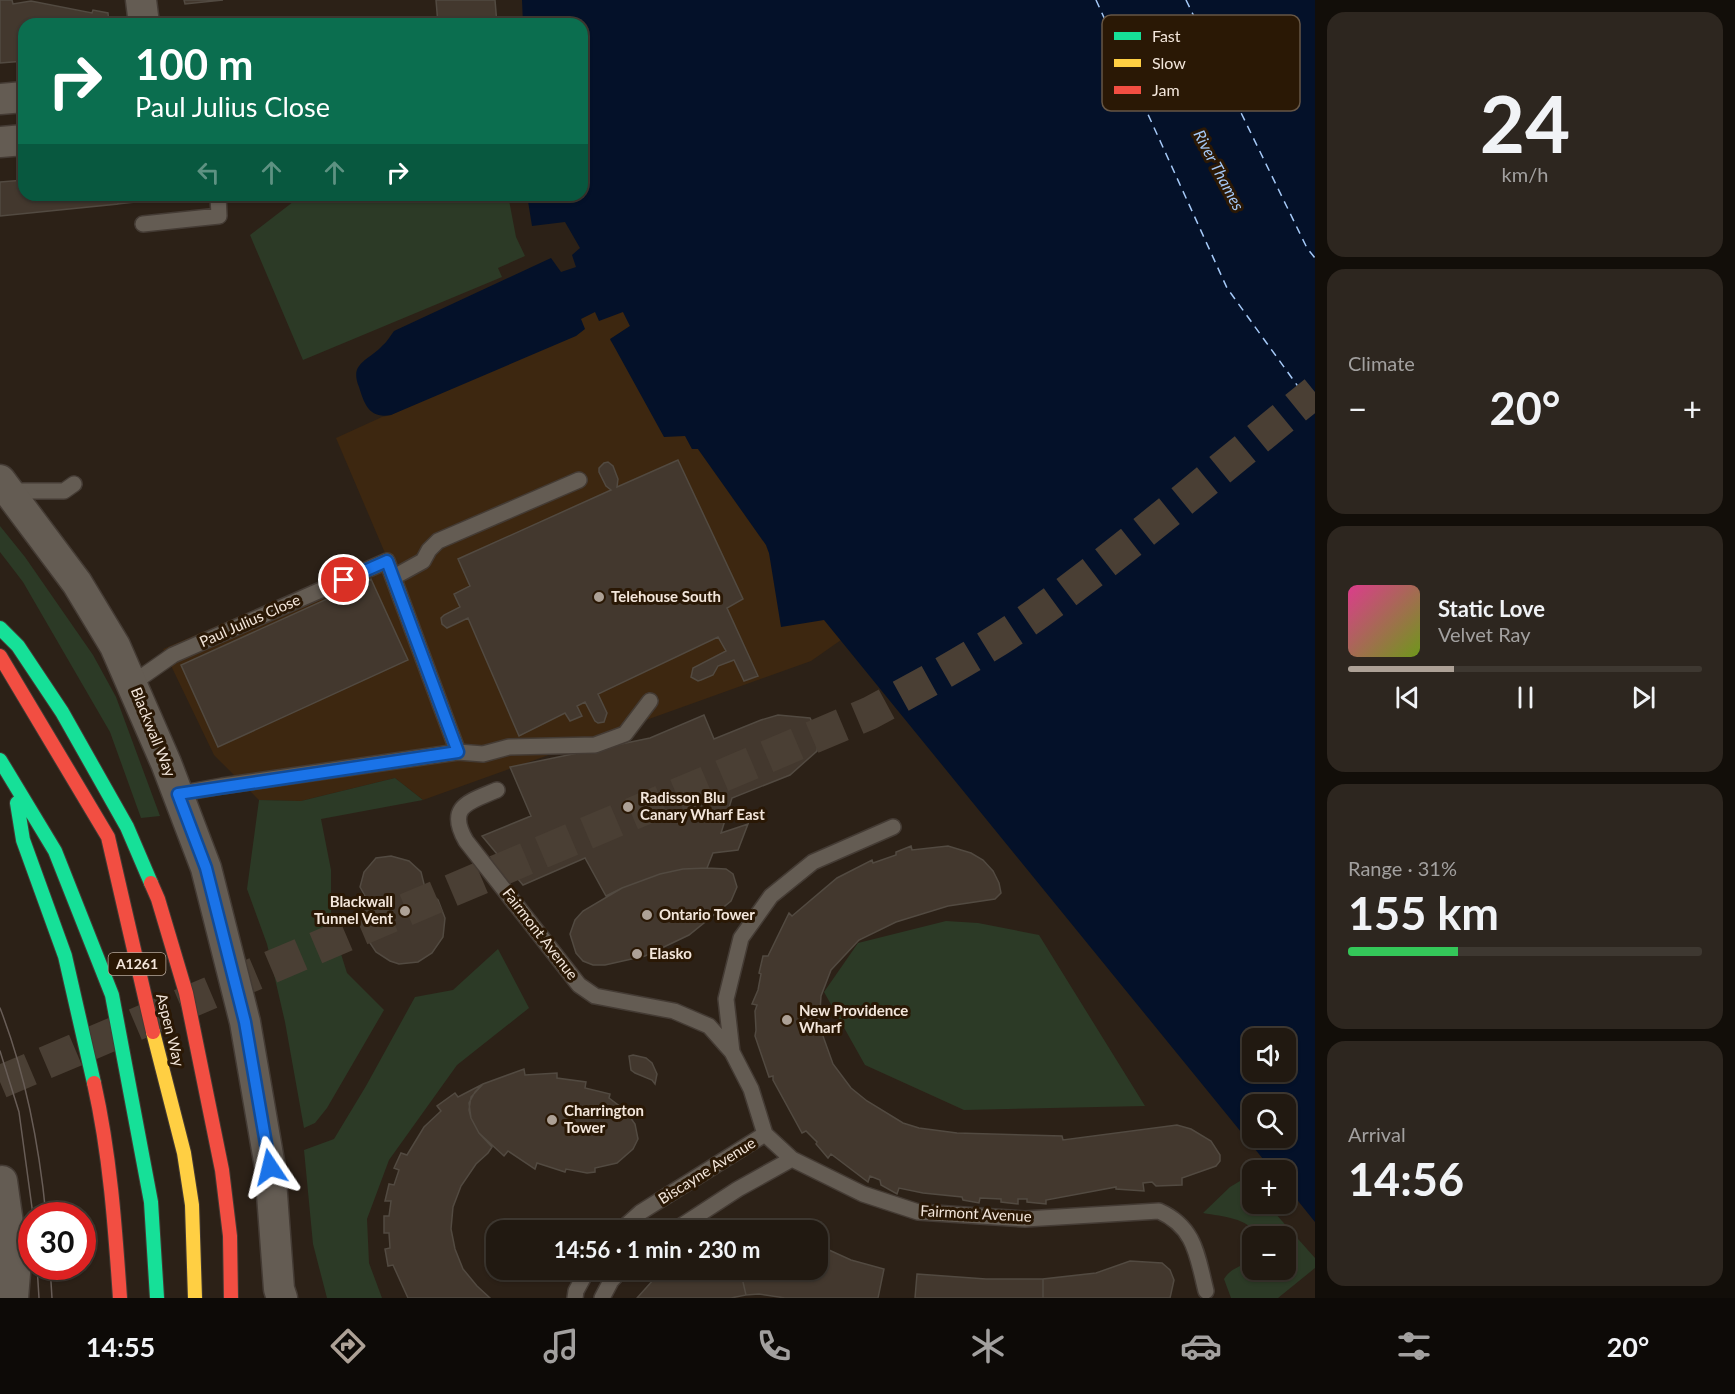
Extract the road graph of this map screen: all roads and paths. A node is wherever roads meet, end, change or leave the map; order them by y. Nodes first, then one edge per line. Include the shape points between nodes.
1 (141, 0) edge
2 (143, 18) edge
3 (18, 98) edge
4 (0, 99) edge
5 (18, 140) edge
6 (0, 142) edge
7 (218, 201) edge
8 (143, 224) dead end
9 (579, 480) dead end
10 (74, 484) dead end
11 (4, 486) edge
12 (394, 577) junction
13 (0, 628) edge
14 (0, 656) edge
15 (133, 683) junction
16 (650, 701) dead end
17 (458, 752) junction
18 (0, 760) edge
19 (12, 778) junction
20 (497, 790) dead end
21 (178, 794) junction
22 (893, 827) dead end
23 (732, 1052) junction
24 (765, 1134) junction
25 (792, 1159) junction
26 (2, 1181) dead end
27 (632, 1220) edge
28 (690, 1220) edge
29 (582, 1280) edge
30 (612, 1280) edge
31 (1206, 1291) dead end
32 (14, 1298) edge
33 (120, 1298) edge
34 (157, 1298) edge
35 (195, 1298) edge
36 (231, 1298) edge
37 (282, 1298) edge
38 (576, 1298) edge
39 (602, 1298) edge

1 - 2 street
3 - 4 street
5 - 6 street
7 - 8 lane via 219,216
9 - 12 lane via 438,541 423,561
10 - 11 lane via 64,491
11 - 15 street, Blackwall Way via 77,583 116,646
12 - 15 lane, Paul Julius Close via 387,561 173,655
12 - 17 lane
13 - 36 highway, A1261 via 18,646 63,712 126,828 158,899 186,993 222,1170 230,1236
14 - 35 highway, Aspen Way / A1261 via 108,837 184,1153 192,1205
15 - 21 street, Blackwall Way
16 - 17 lane via 625,734 595,745 509,747 483,754
17 - 21 lane
18 - 19 highway, A1261
19 - 33 highway, A1261 via 23,840 65,956 102,1119
19 - 34 highway, A1261 via 55,851 112,995 151,1202
20 - 23 lane, Fairmont Avenue via 469,802 458,815 459,828 579,985 595,996 674,1011 709,1026
21 - 37 street, Blackwall Way via 206,868 245,1022 270,1167
22 - 23 lane via 813,862 771,896 741,938 728,989
23 - 24 lane, Fairmont Avenue via 751,1089
24 - 25 lane, Fairmont Avenue
24 - 27 lane, Biscayne Avenue
25 - 28 lane
25 - 31 lane, Fairmont Avenue via 863,1194 918,1212 1025,1219 1158,1211 1185,1228 1195,1247
26 - 32 street via 15,1273
29 - 38 lane
30 - 39 lane

